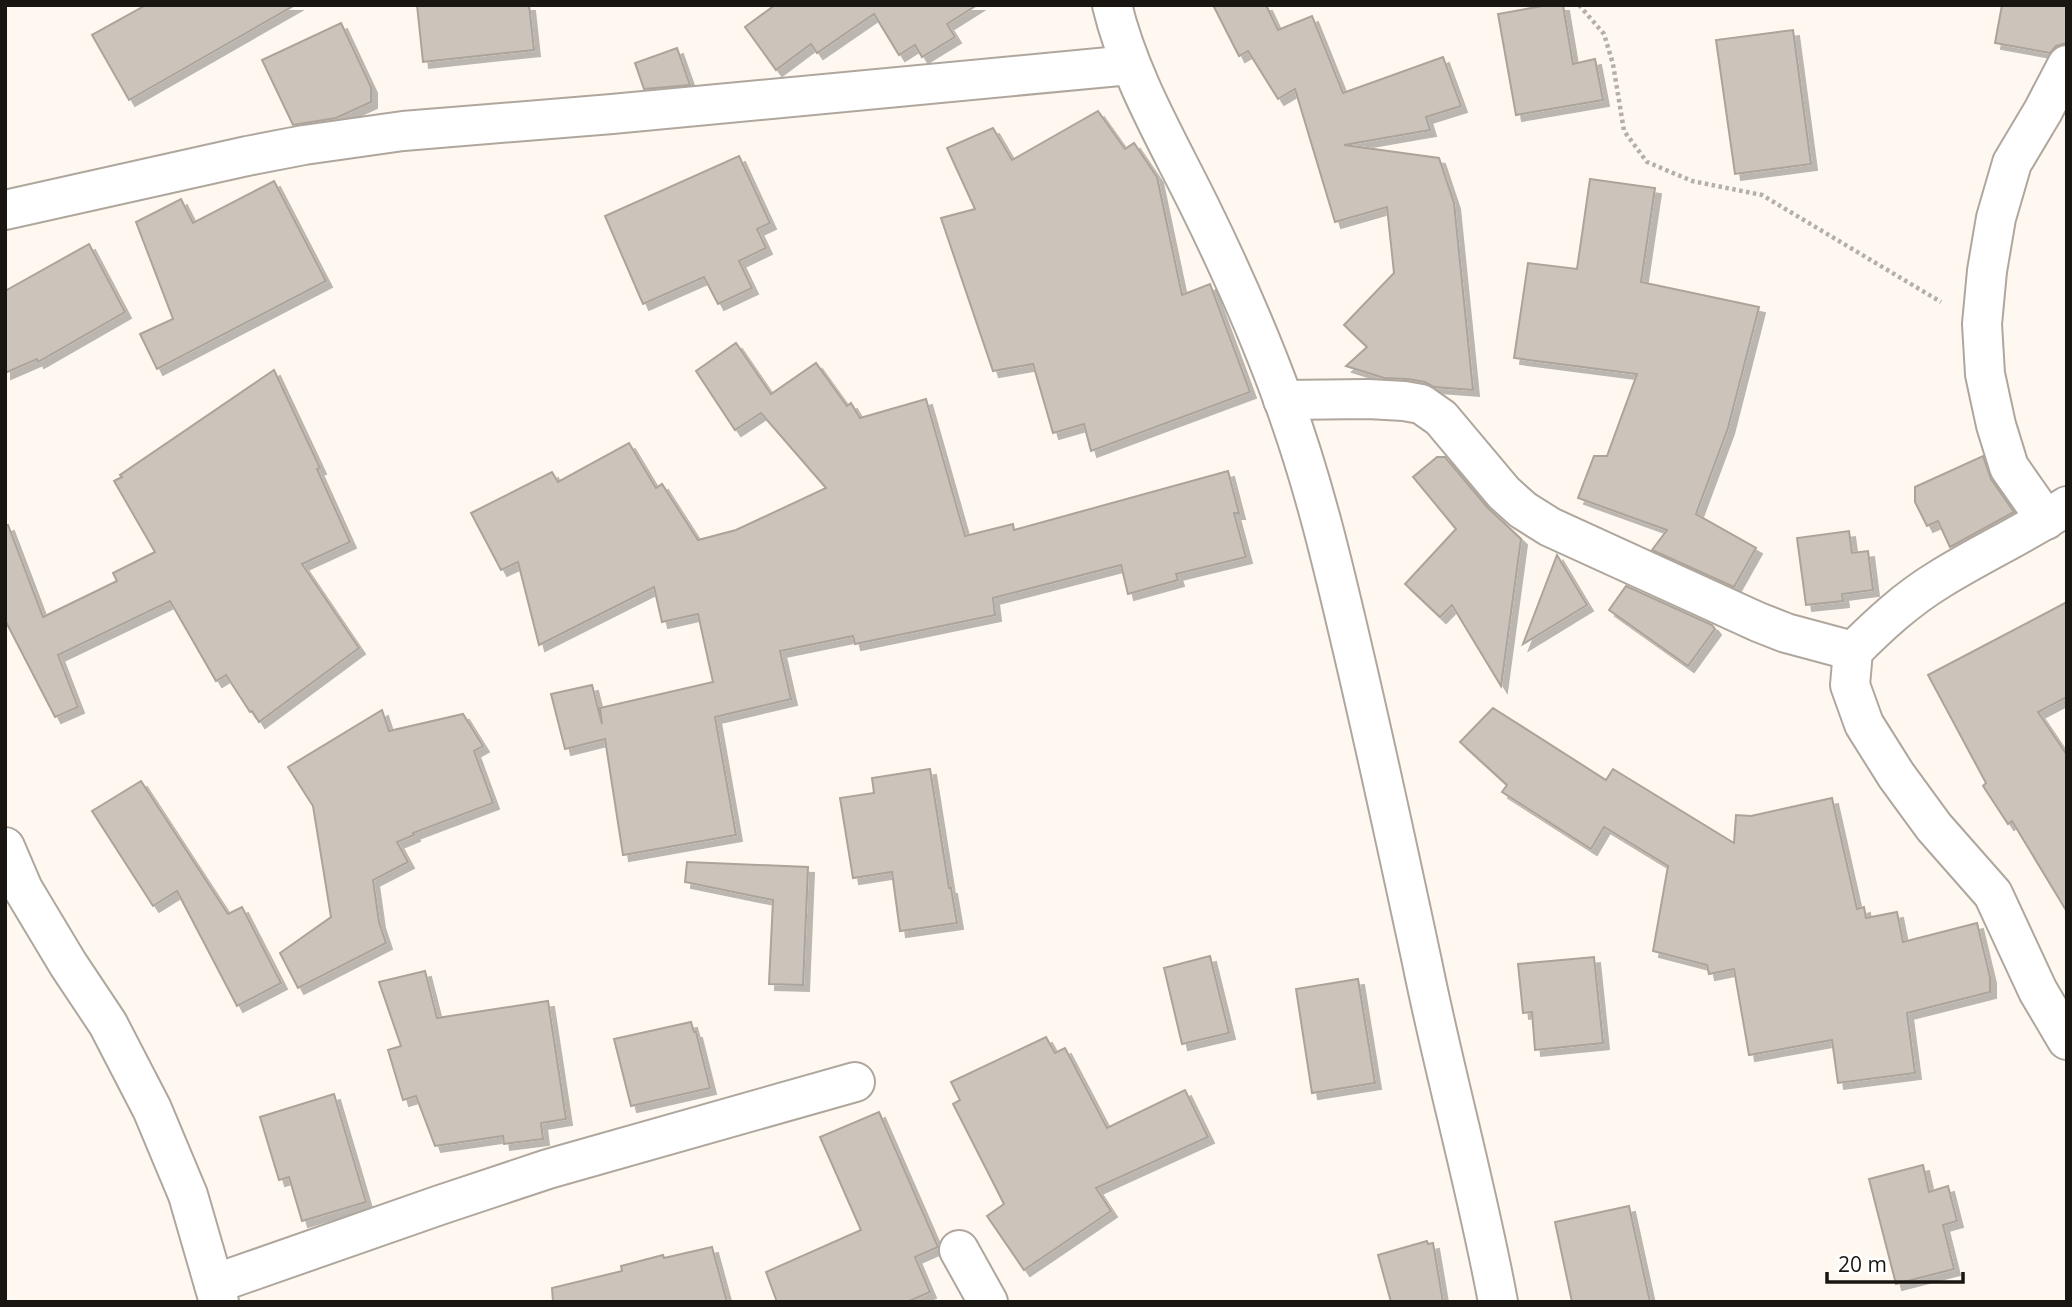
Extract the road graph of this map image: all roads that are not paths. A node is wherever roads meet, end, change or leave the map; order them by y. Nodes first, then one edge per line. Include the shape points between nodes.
1 (1112, 5) edge
2 (1130, 65) junction
3 (2067, 65) edge
4 (5, 210) edge
5 (1283, 400) junction
6 (2056, 513) edge
7 (1853, 651) junction
8 (5, 847) edge
9 (2067, 1040) edge
10 (855, 1082) dead end
11 (959, 1250) dead end
12 (216, 1293) edge
13 (988, 1302) edge
14 (1498, 1302) edge

1 - 2 street
2 - 4 street via 402,131 247,156
2 - 5 street via 1207,221
3 - 6 street via 2012,163 1996,218 1982,324 1985,374 2009,467
5 - 7 street via 1421,404 1441,418 1504,493 1550,527 1758,622
5 - 14 street via 1333,566
6 - 7 street via 1939,579 1895,610
7 - 9 street via 1850,685 1864,724 1934,827 1993,894 2038,991
8 - 12 street via 23,889 108,1024 152,1109 188,1195
10 - 12 street via 548,1169 440,1205
11 - 13 street

